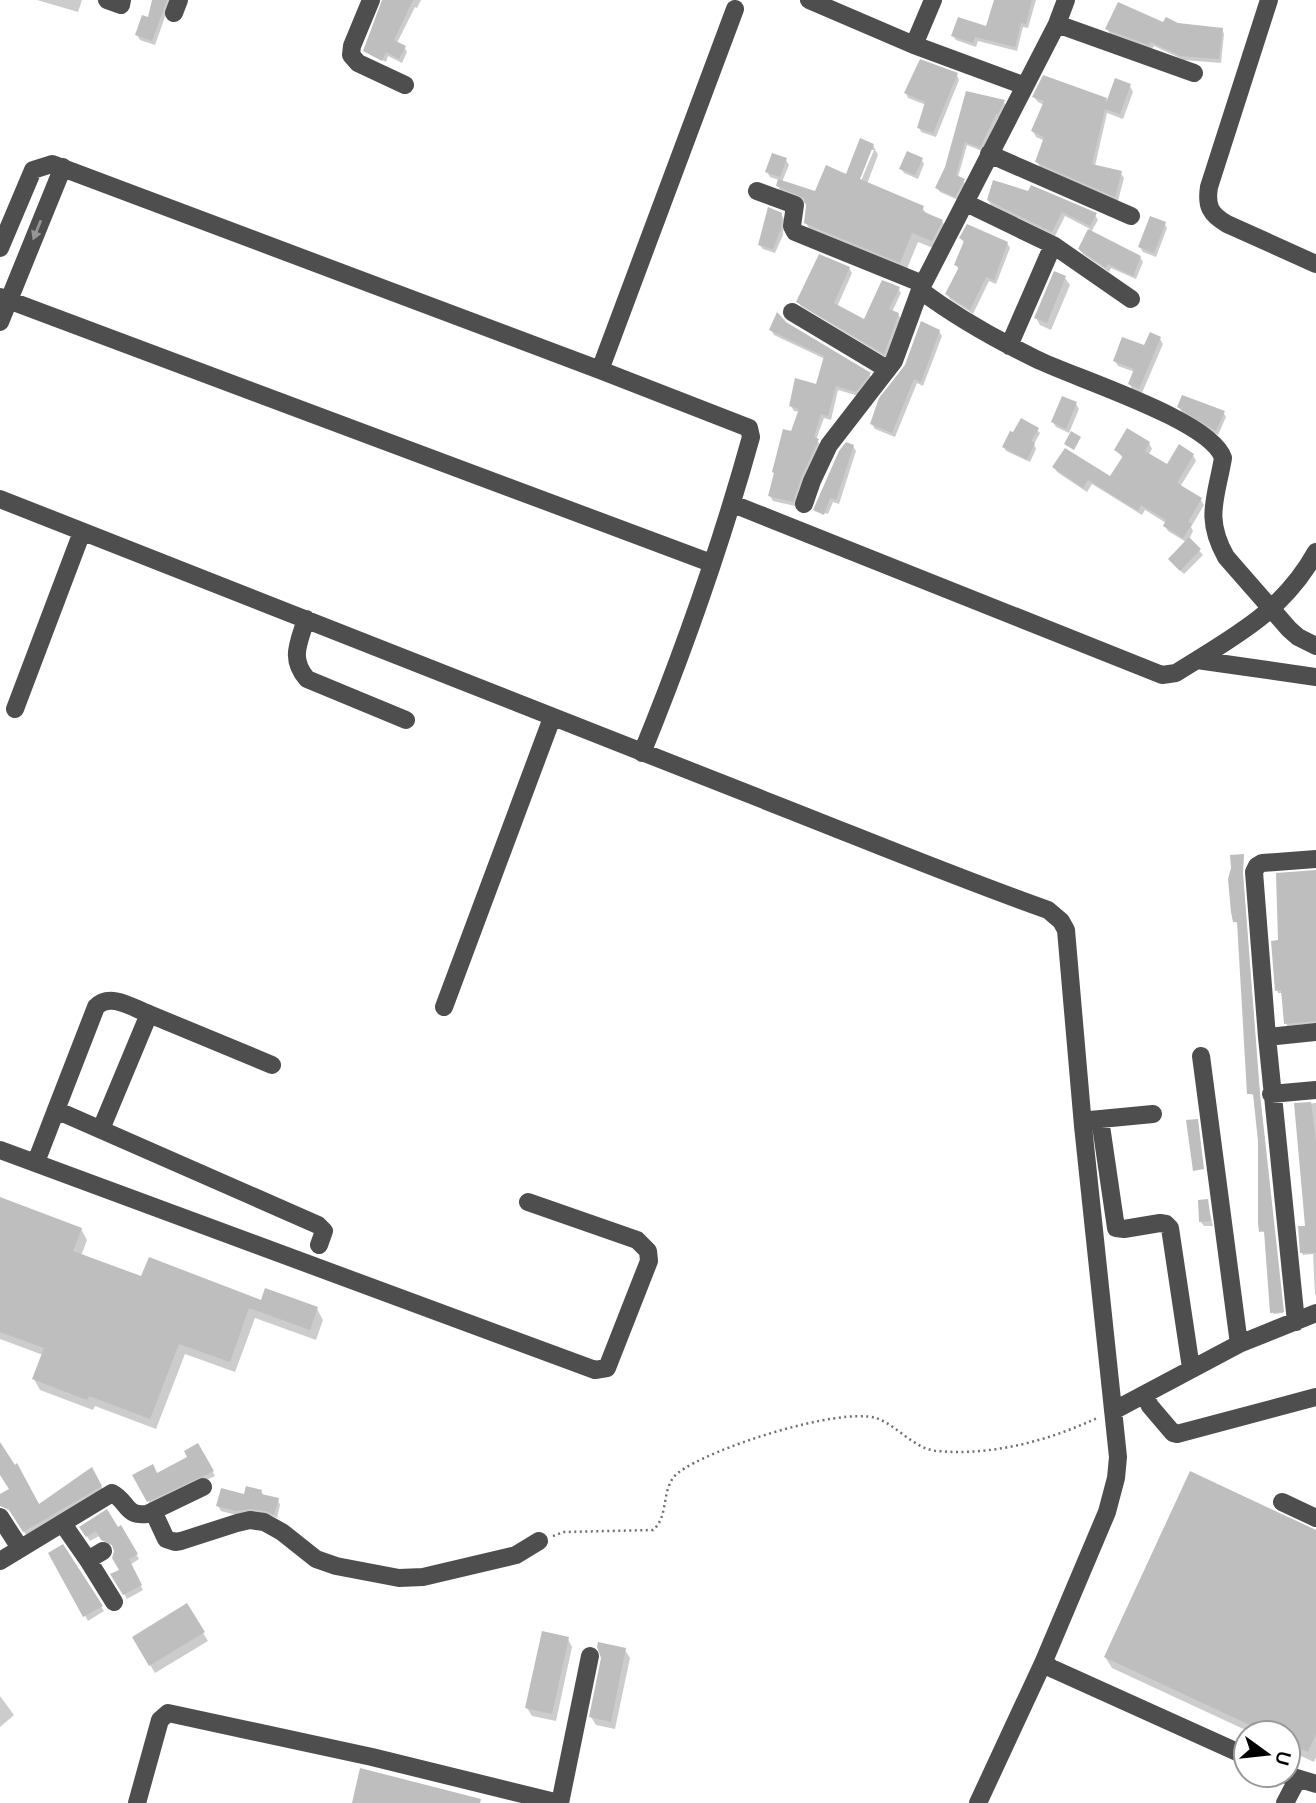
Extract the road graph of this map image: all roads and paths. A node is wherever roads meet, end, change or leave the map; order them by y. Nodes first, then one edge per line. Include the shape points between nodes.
1 (107, 0) edge
2 (122, 0) edge
3 (371, 0) edge
4 (809, 0) edge
5 (933, 0) edge
6 (1066, 0) edge
7 (1269, 0) edge
8 (736, 9) dead end
9 (1057, 24) junction
10 (914, 44) junction
11 (1194, 73) dead end
12 (405, 85) dead end
13 (1024, 86) junction
14 (989, 154) junction
15 (63, 167) junction
16 (757, 191) dead end
17 (966, 203) junction
18 (1131, 216) dead end
19 (1053, 245) junction
20 (0, 248) edge
21 (1316, 264) edge
22 (922, 287) junction
23 (4, 298) edge
24 (1131, 299) dead end
25 (792, 312) dead end
26 (0, 322) edge
27 (1009, 346) junction
28 (887, 369) junction
29 (600, 370) junction
30 (0, 499) edge
31 (733, 504) junction
32 (804, 504) dead end
33 (82, 532) junction
34 (1316, 552) edge
35 (711, 563) junction
36 (1271, 610) junction
37 (306, 619) junction
38 (1316, 646) edge
39 (1197, 660) junction
40 (1316, 677) edge
41 (15, 709) dead end
42 (552, 718) junction
43 (407, 720) dead end
44 (642, 754) junction
45 (1316, 859) edge
46 (444, 1007) dead end
47 (149, 1014) junction
48 (1316, 1032) edge
49 (1267, 1037) junction
50 (1201, 1056) dead end
51 (272, 1065) dead end
52 (1316, 1090) edge
53 (1271, 1094) junction
54 (56, 1110) junction
55 (1153, 1114) dead end
56 (1092, 1120) junction
57 (101, 1129) junction
58 (0, 1150) edge
59 (36, 1163) junction
60 (528, 1202) dead end
61 (319, 1245) dead end
62 (1316, 1313) edge
63 (1296, 1322) junction
64 (1239, 1344) junction
65 (1191, 1368) junction
66 (1145, 1396) junction
67 (1316, 1397) edge
68 (1113, 1411) junction
69 (203, 1487) dead end
70 (1282, 1502) dead end
71 (153, 1511) junction
72 (0, 1517) edge
73 (1316, 1518) edge
74 (63, 1524) junction
75 (539, 1541) joint
76 (20, 1548) junction
77 (0, 1561) edge
78 (114, 1602) dead end
79 (590, 1656) dead end
80 (1044, 1661) junction
81 (1232, 1750) edge
82 (137, 1803) edge
83 (559, 1803) edge
84 (978, 1803) edge

1 - 2 street via 121,5
3 - 12 street via 351,55 358,63
4 - 10 street
5 - 10 street
6 - 9 street
7 - 21 street via 1206,201 1214,216 1227,224
8 - 29 street
9 - 11 street
9 - 13 street
10 - 13 street
13 - 14 street
14 - 17 street
14 - 18 street
15 - 20 street via 52,164 33,170
15 -> 23 street
15 - 29 street
16 - 22 street via 795,205 795,232
17 - 19 street
17 - 22 street
19 - 24 street
19 - 27 street
22 - 27 street via 964,321
22 - 28 street
23 - 26 street
23 - 35 street
25 - 28 street
27 - 36 street via 1146,405 1214,442 1223,458 1213,531 1226,557
28 - 32 street via 830,445
29 - 31 street via 749,428 751,437
30 - 33 street
31 - 35 street
31 - 39 street via 1162,675
33 - 37 street
33 - 41 street
34 - 36 street
35 - 44 street
36 - 38 street via 1298,638
36 - 39 street
37 - 42 street
37 - 43 street via 296,660 307,679
39 - 40 street
42 - 44 street
42 - 46 street
44 - 56 street via 1055,914 1066,930
45 - 49 street via 1262,863 1254,872
47 - 51 street
47 - 54 street via 111,999 102,1000
47 - 57 street
48 - 49 street
49 - 53 street
50 - 64 street
52 - 53 street
53 - 63 street
54 - 57 street
54 - 59 street
55 - 56 street
56 - 65 street via 1115,1228 1160,1223 1170,1228
56 - 68 street
57 - 61 street via 318,1224 324,1231
58 - 59 street
59 - 60 street via 595,1370 607,1368 649,1261 648,1251 637,1240
62 - 63 street
63 - 64 street
64 - 65 street
65 - 66 street
66 - 67 street via 1177,1434
66 - 68 street
68 - 75 path via 1068,1432 974,1451 934,1451 877,1419 856,1415 826,1420 726,1448 678,1473 671,1480 662,1518 653,1530 564,1532
68 - 80 street via 1118,1457 1107,1512
69 - 71 street
70 - 73 street
71 - 74 street via 135,1514 112,1493
71 - 75 street via 170,1541 250,1520 264,1522 316,1559 399,1578 423,1577 516,1555
72 - 76 street
74 - 76 street
74 - 78 street via 96,1556
76 - 77 street
79 - 83 street
80 - 81 street
80 - 84 street
82 - 83 street via 160,1720 169,1713

